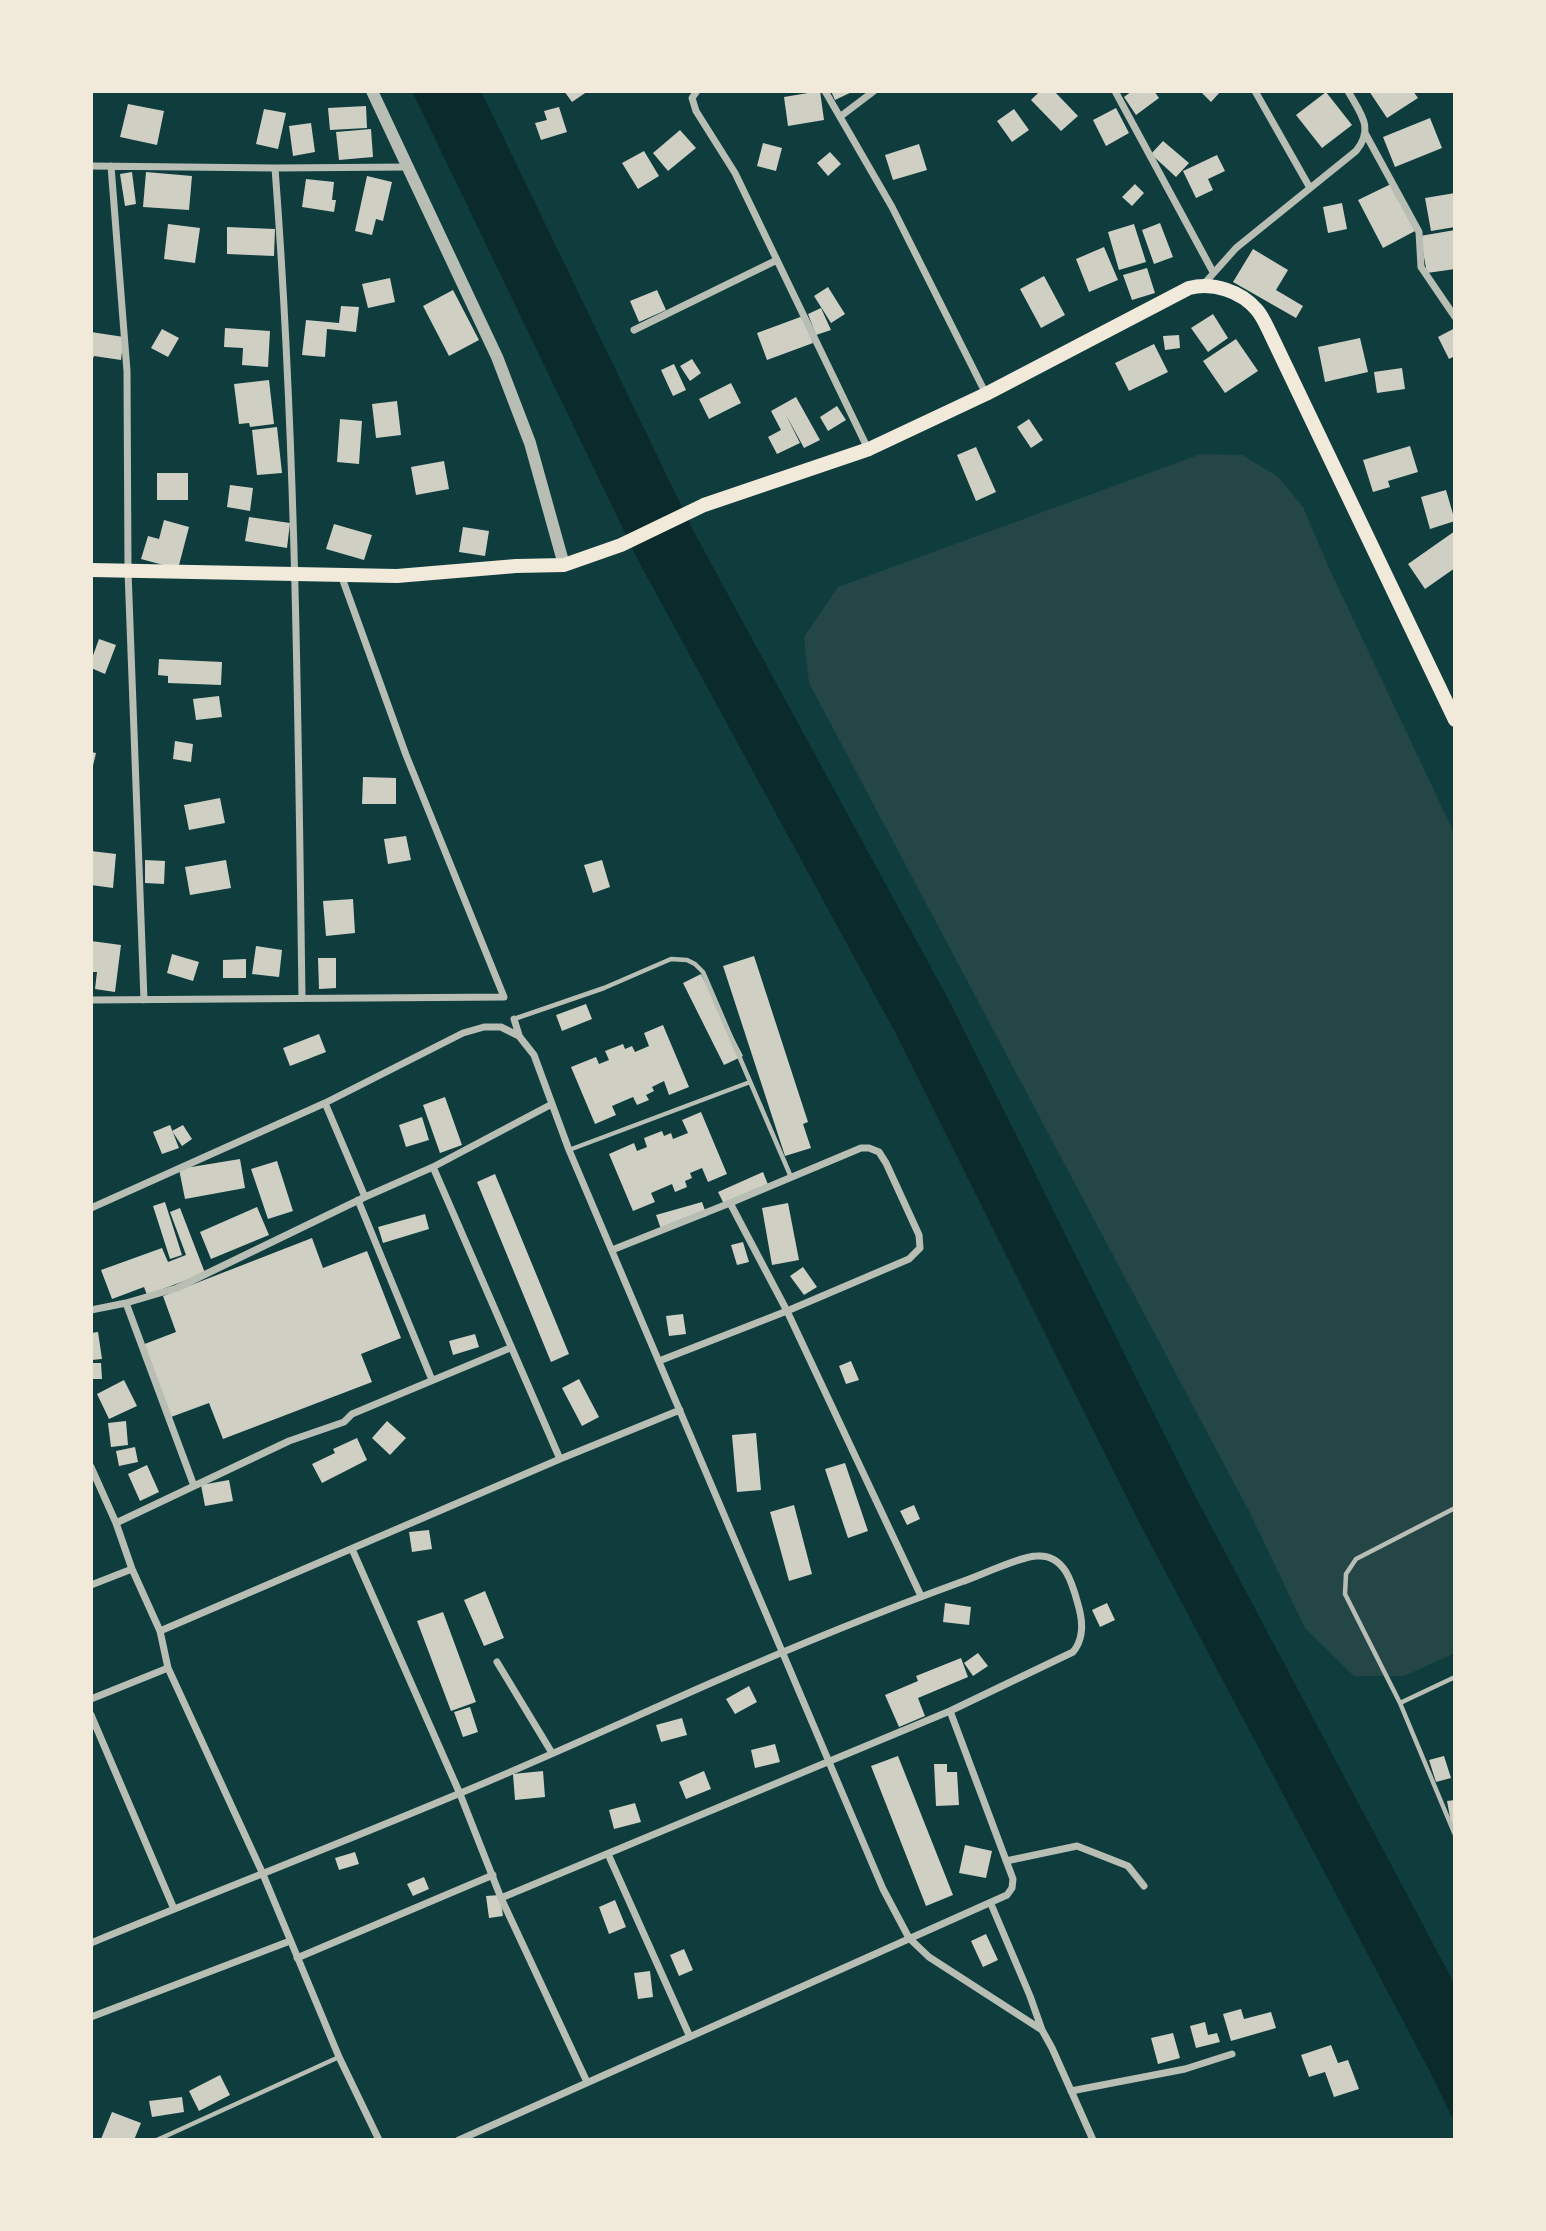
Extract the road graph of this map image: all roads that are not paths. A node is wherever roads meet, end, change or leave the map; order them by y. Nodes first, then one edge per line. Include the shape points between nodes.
1 (372, 91) edge
2 (696, 91) edge
3 (825, 91) edge
4 (874, 91) edge
5 (1115, 91) edge
6 (1255, 91) edge
7 (1348, 91) edge
8 (841, 116) junction
9 (1366, 133) junction
10 (91, 166) edge
11 (111, 166) junction
12 (407, 167) junction
13 (275, 168) junction
14 (1310, 188) junction
15 (777, 260) junction
16 (1213, 272) junction
17 (1203, 285) junction
18 (1455, 317) edge
19 (634, 330) dead end
20 (986, 394) junction
21 (869, 449) junction
22 (564, 565) junction
23 (91, 570) edge
24 (128, 571) junction
25 (296, 574) junction
26 (341, 575) junction
27 (1455, 720) edge
28 (302, 997) junction
29 (91, 1000) edge
30 (144, 1000) junction
31 (514, 1019) joint
32 (519, 1036) junction
33 (750, 1082) junction
34 (325, 1103) junction
35 (552, 1104) junction
36 (569, 1150) junction
37 (433, 1167) junction
38 (791, 1177) junction
39 (362, 1199) junction
40 (730, 1203) junction
41 (91, 1208) edge
42 (612, 1250) junction
43 (126, 1303) junction
44 (91, 1310) edge
45 (787, 1311) junction
46 (510, 1348) junction
47 (659, 1361) junction
48 (432, 1380) junction
49 (680, 1410) junction
50 (560, 1459) junction
51 (91, 1467) edge
52 (194, 1486) junction
53 (1455, 1508) edge
54 (116, 1523) junction
55 (352, 1549) junction
56 (132, 1569) junction
57 (91, 1585) edge
58 (922, 1597) junction
59 (160, 1631) junction
60 (782, 1651) junction
61 (497, 1662) dead end
62 (168, 1668) junction
63 (1455, 1676) edge
64 (91, 1699) edge
65 (1400, 1703) junction
66 (950, 1711) junction
67 (91, 1715) edge
68 (552, 1753) junction
69 (829, 1761) junction
70 (460, 1794) junction
71 (1455, 1835) edge
72 (608, 1854) junction
73 (1006, 1861) junction
74 (262, 1872) junction
75 (493, 1875) junction
76 (1143, 1886) dead end
77 (501, 1898) junction
78 (991, 1904) junction
79 (174, 1909) junction
80 (909, 1938) junction
81 (290, 1941) junction
82 (91, 1943) edge
83 (297, 1958) junction
84 (91, 2017) edge
85 (1042, 2030) junction
86 (690, 2037) junction
87 (1232, 2054) dead end
88 (339, 2057) junction
89 (587, 2082) junction
90 (1072, 2091) junction
91 (157, 2140) edge
92 (379, 2140) edge
93 (459, 2140) edge
94 (1093, 2140) edge

1 - 12 street
2 - 15 street via 692,98 696,111 735,173
3 - 8 street
4 - 8 street
5 - 16 street
6 - 14 street
7 - 9 street
8 - 20 street
9 - 14 street via 1356,151
9 - 18 street via 1419,232 1421,267
10 - 11 street
11 - 13 street
11 - 24 street via 127,371
12 - 13 street
12 - 22 street via 497,357 530,443
13 - 25 street
14 - 16 street
15 - 19 street
15 - 21 street
16 - 17 street
17 - 20 main road
17 - 27 main road via 1231,291 1257,310
20 - 21 main road
21 - 22 main road via 704,505 621,545
22 - 26 main road via 397,576
23 - 24 main road
24 - 25 main road
24 - 30 street
25 - 26 main road
25 - 28 street
26 - 28 street via 406,755 504,997
28 - 30 street
29 - 30 street
31 - 32 street
31 - 33 lane via 671,959 687,960 703,972
32 - 34 street via 501,1027 463,1033
32 - 35 street via 534,1055
33 - 36 lane
33 - 38 lane
34 - 39 street
34 - 41 street
35 - 36 street
35 - 37 street
36 - 42 street
37 - 39 street
37 - 46 street
38 - 40 street
38 - 45 street via 861,1148 879,1152 919,1235 920,1248 909,1258
39 - 43 street via 177,1288
39 - 48 street
40 - 42 street
40 - 45 street
42 - 47 street
43 - 44 street
43 - 52 street
45 - 47 street
45 - 58 street
46 - 48 street
46 - 50 street
47 - 49 street
48 - 52 street
49 - 50 street
49 - 60 street
50 - 55 street
51 - 54 street
52 - 54 street
53 - 65 lane via 1356,1559 1346,1574 1345,1594
54 - 56 street
55 - 59 street
55 - 70 street
56 - 57 street
56 - 59 street
58 - 60 street
58 - 66 street via 1035,1555 1045,1556 1063,1566 1081,1614 1080,1644 1073,1652
59 - 62 street
60 - 68 street
60 - 69 street
61 - 68 street
62 - 64 street
62 - 74 street
63 - 65 lane
65 - 71 lane
66 - 69 street
66 - 73 street
67 - 79 street
68 - 70 street
69 - 72 street
69 - 80 street via 883,1889
70 - 74 street
70 - 75 street
72 - 77 street
72 - 86 street
73 - 76 street via 1077,1846 1128,1866
73 - 78 street via 1012,1888
74 - 79 street
74 - 81 street
75 - 77 street
75 - 83 street
77 - 89 street
78 - 80 street
78 - 85 street
79 - 82 street
80 - 85 street via 929,1957
80 - 86 street
81 - 83 street
81 - 84 street
83 - 88 street
85 - 90 street
86 - 89 street
87 - 90 street via 1185,2069
88 - 91 lane
88 - 92 street
89 - 93 street
90 - 94 street

